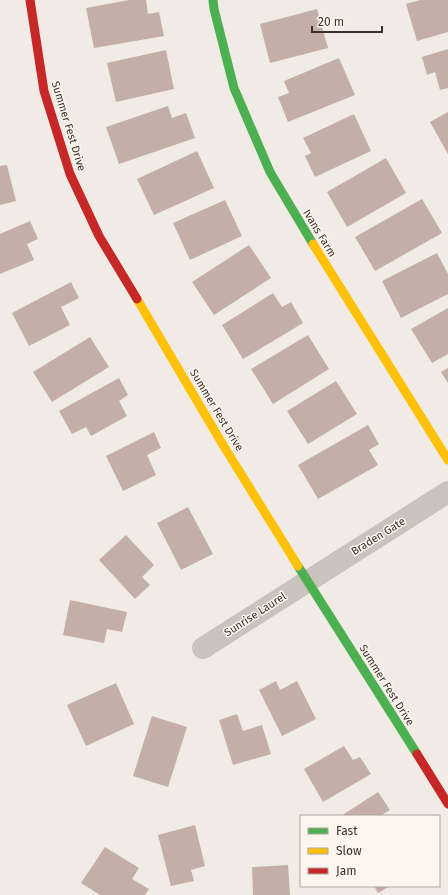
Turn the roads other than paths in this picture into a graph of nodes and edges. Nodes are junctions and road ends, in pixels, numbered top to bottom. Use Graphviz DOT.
graph roads {
  1 [pos="30,0"];
  2 [pos="213,0"];
  3 [pos="448,460"];
  4 [pos="448,492"];
  5 [pos="307,581"];
  6 [pos="203,648"];
  7 [pos="448,804"];
  1 -- 5 [label="street, Summer Fest Drive"];
  2 -- 3 [label="street, Ivans Farm"];
  4 -- 5 [label="street, Braden Gate"];
  5 -- 6 [label="street, Sunrise Laurel"];
  5 -- 7 [label="street, Summer Fest Drive"];
}
